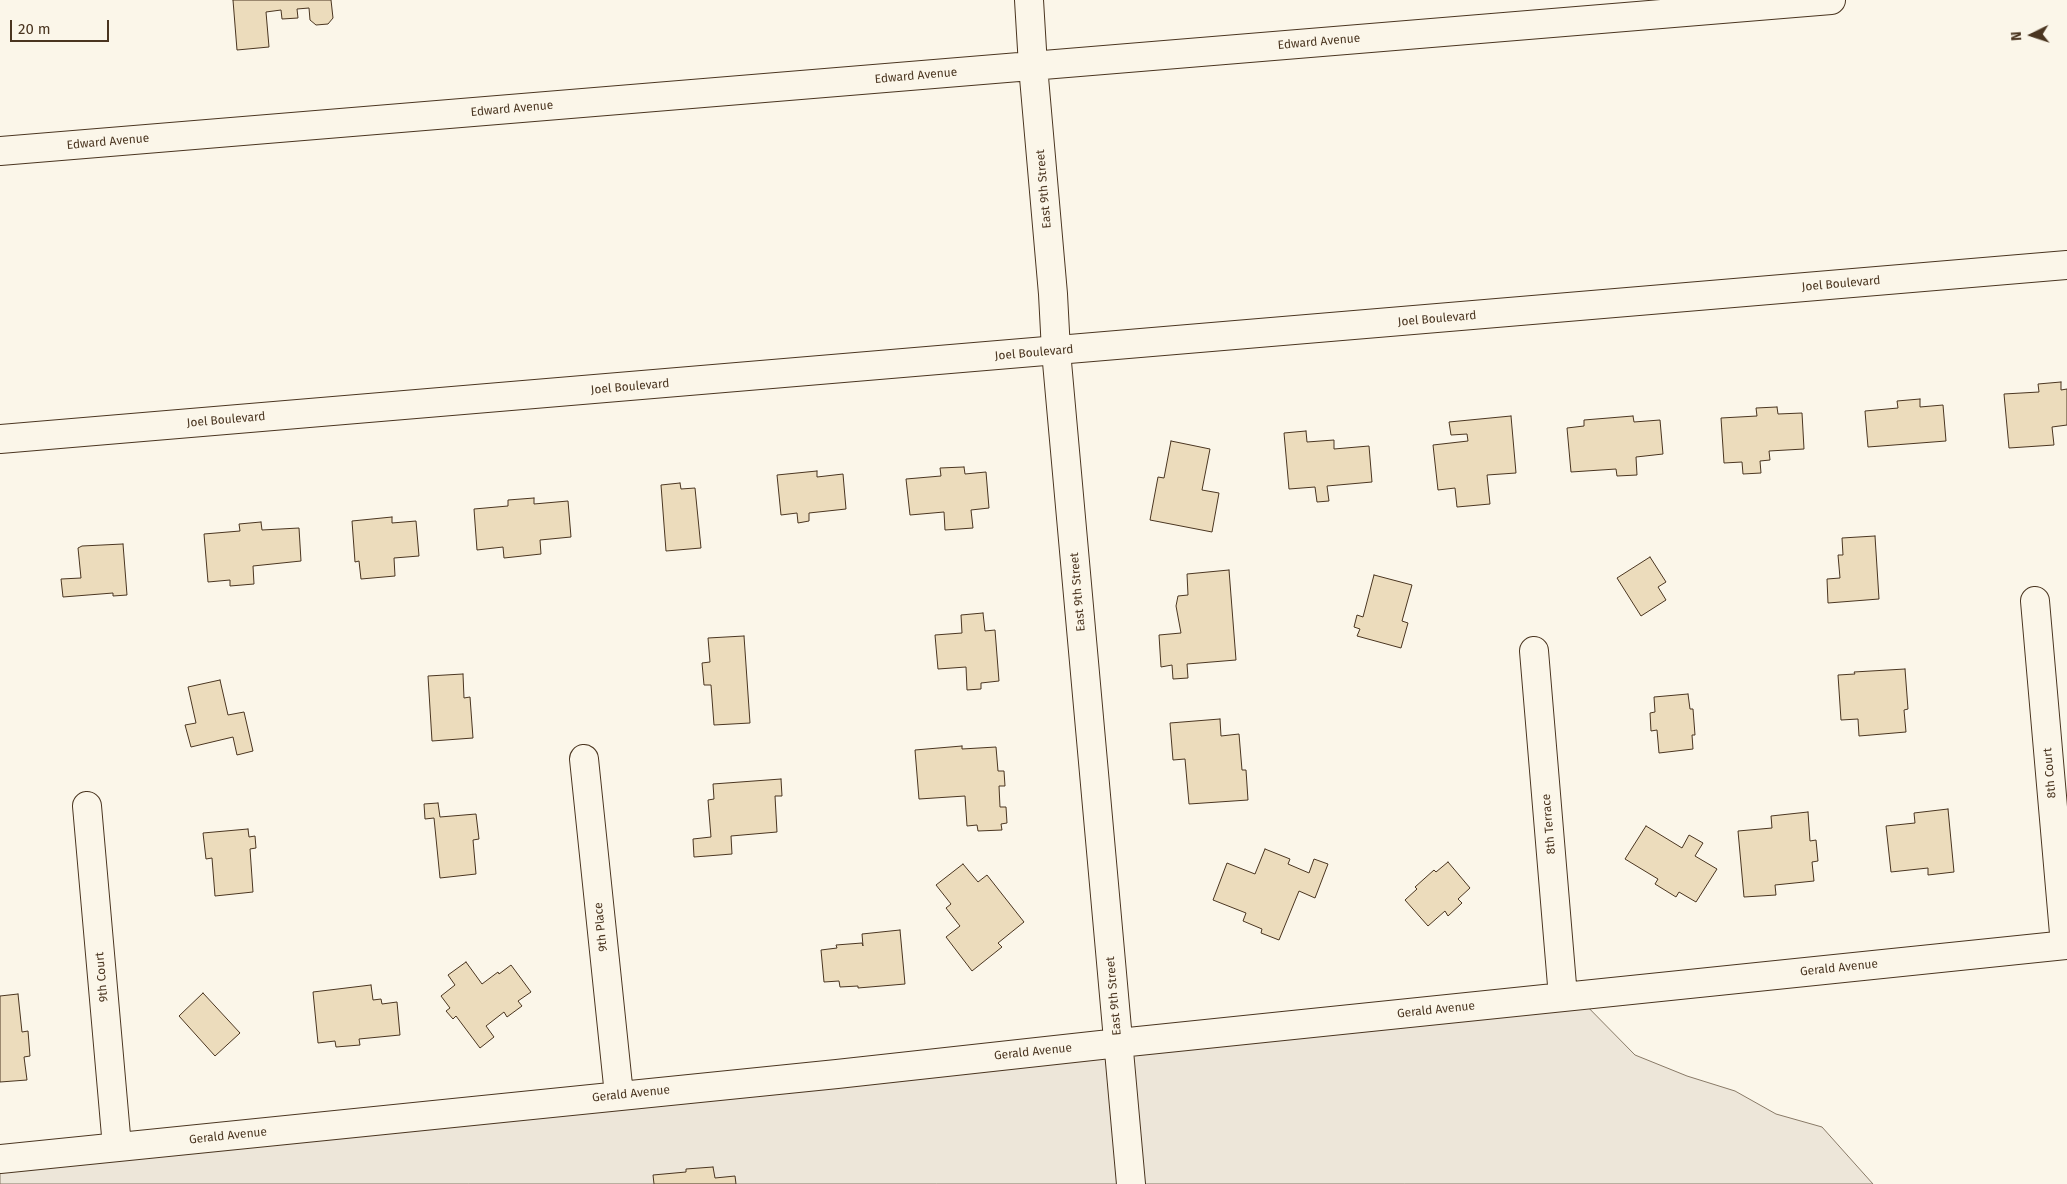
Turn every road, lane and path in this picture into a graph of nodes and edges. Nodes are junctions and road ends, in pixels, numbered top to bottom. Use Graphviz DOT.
graph roads {
  1 [pos="1029,0"];
  2 [pos="1831,0"];
  3 [pos="1033,66"];
  4 [pos="0,151"];
  5 [pos="2067,265"];
  6 [pos="1056,351"];
  7 [pos="0,440"];
  8 [pos="2035,601"];
  9 [pos="1534,651"];
  10 [pos="584,759"];
  11 [pos="87,806"];
  12 [pos="2066,945"];
  13 [pos="1563,997"];
  14 [pos="1119,1043"];
  15 [pos="618,1095"];
  16 [pos="117,1147"];
  17 [pos="0,1159"];
  18 [pos="1131,1184"];
  1 -- 3 [label="street, East 9th Street"];
  2 -- 3 [label="street, Edward Avenue"];
  3 -- 4 [label="street, Edward Avenue"];
  3 -- 6 [label="street, East 9th Street"];
  5 -- 6 [label="street, Joel Boulevard"];
  6 -- 7 [label="street, Joel Boulevard"];
  6 -- 14 [label="street, East 9th Street"];
  8 -- 12 [label="street, 8th Court"];
  9 -- 13 [label="street, 8th Terrace"];
  10 -- 15 [label="street, 9th Place"];
  11 -- 16 [label="street, 9th Court"];
  12 -- 13 [label="street, Gerald Avenue"];
  13 -- 14 [label="street, Gerald Avenue"];
  14 -- 15 [label="street, Gerald Avenue"];
  14 -- 18 [label="street, East 9th Street"];
  15 -- 16 [label="street, Gerald Avenue"];
  16 -- 17 [label="street, Gerald Avenue"];
}
